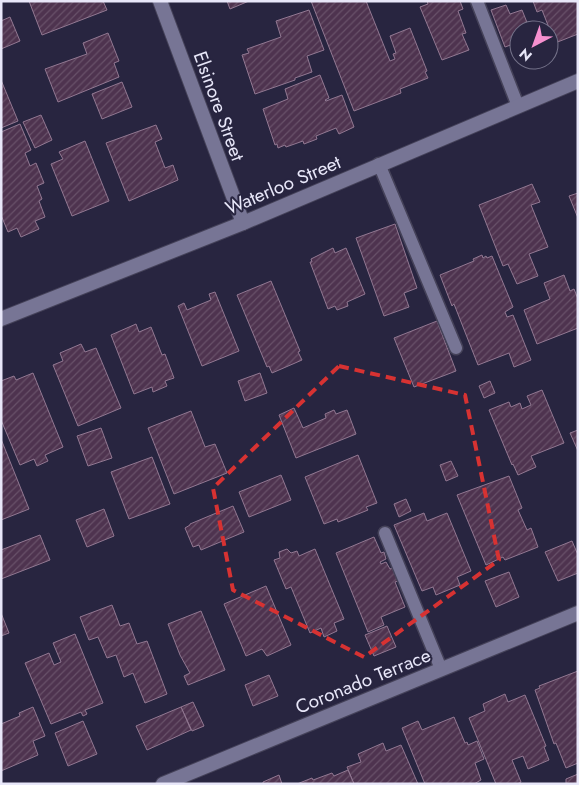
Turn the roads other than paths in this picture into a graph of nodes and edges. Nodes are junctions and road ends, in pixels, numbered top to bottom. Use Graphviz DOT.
graph roads {
  1 [pos="160,1"];
  2 [pos="476,1"];
  3 [pos="578,81"];
  4 [pos="518,106"];
  5 [pos="379,164"];
  6 [pos="243,223"];
  7 [pos="1,320"];
  8 [pos="456,348"];
  9 [pos="384,533"];
  10 [pos="578,613"];
  11 [pos="441,669"];
  12 [pos="163,784"];
  1 -- 6 [label="street, Elsinore Street"];
  2 -- 4 [label="lane"];
  3 -- 4 [label="street, Waterloo Street"];
  4 -- 5 [label="street, Waterloo Street"];
  5 -- 6 [label="street, Waterloo Street"];
  5 -- 8 [label="lane"];
  6 -- 7 [label="street, Waterloo Street"];
  9 -- 11 [label="lane"];
  10 -- 11 [label="street, Coronado Terrace"];
  11 -- 12 [label="street, Coronado Terrace"];
}
